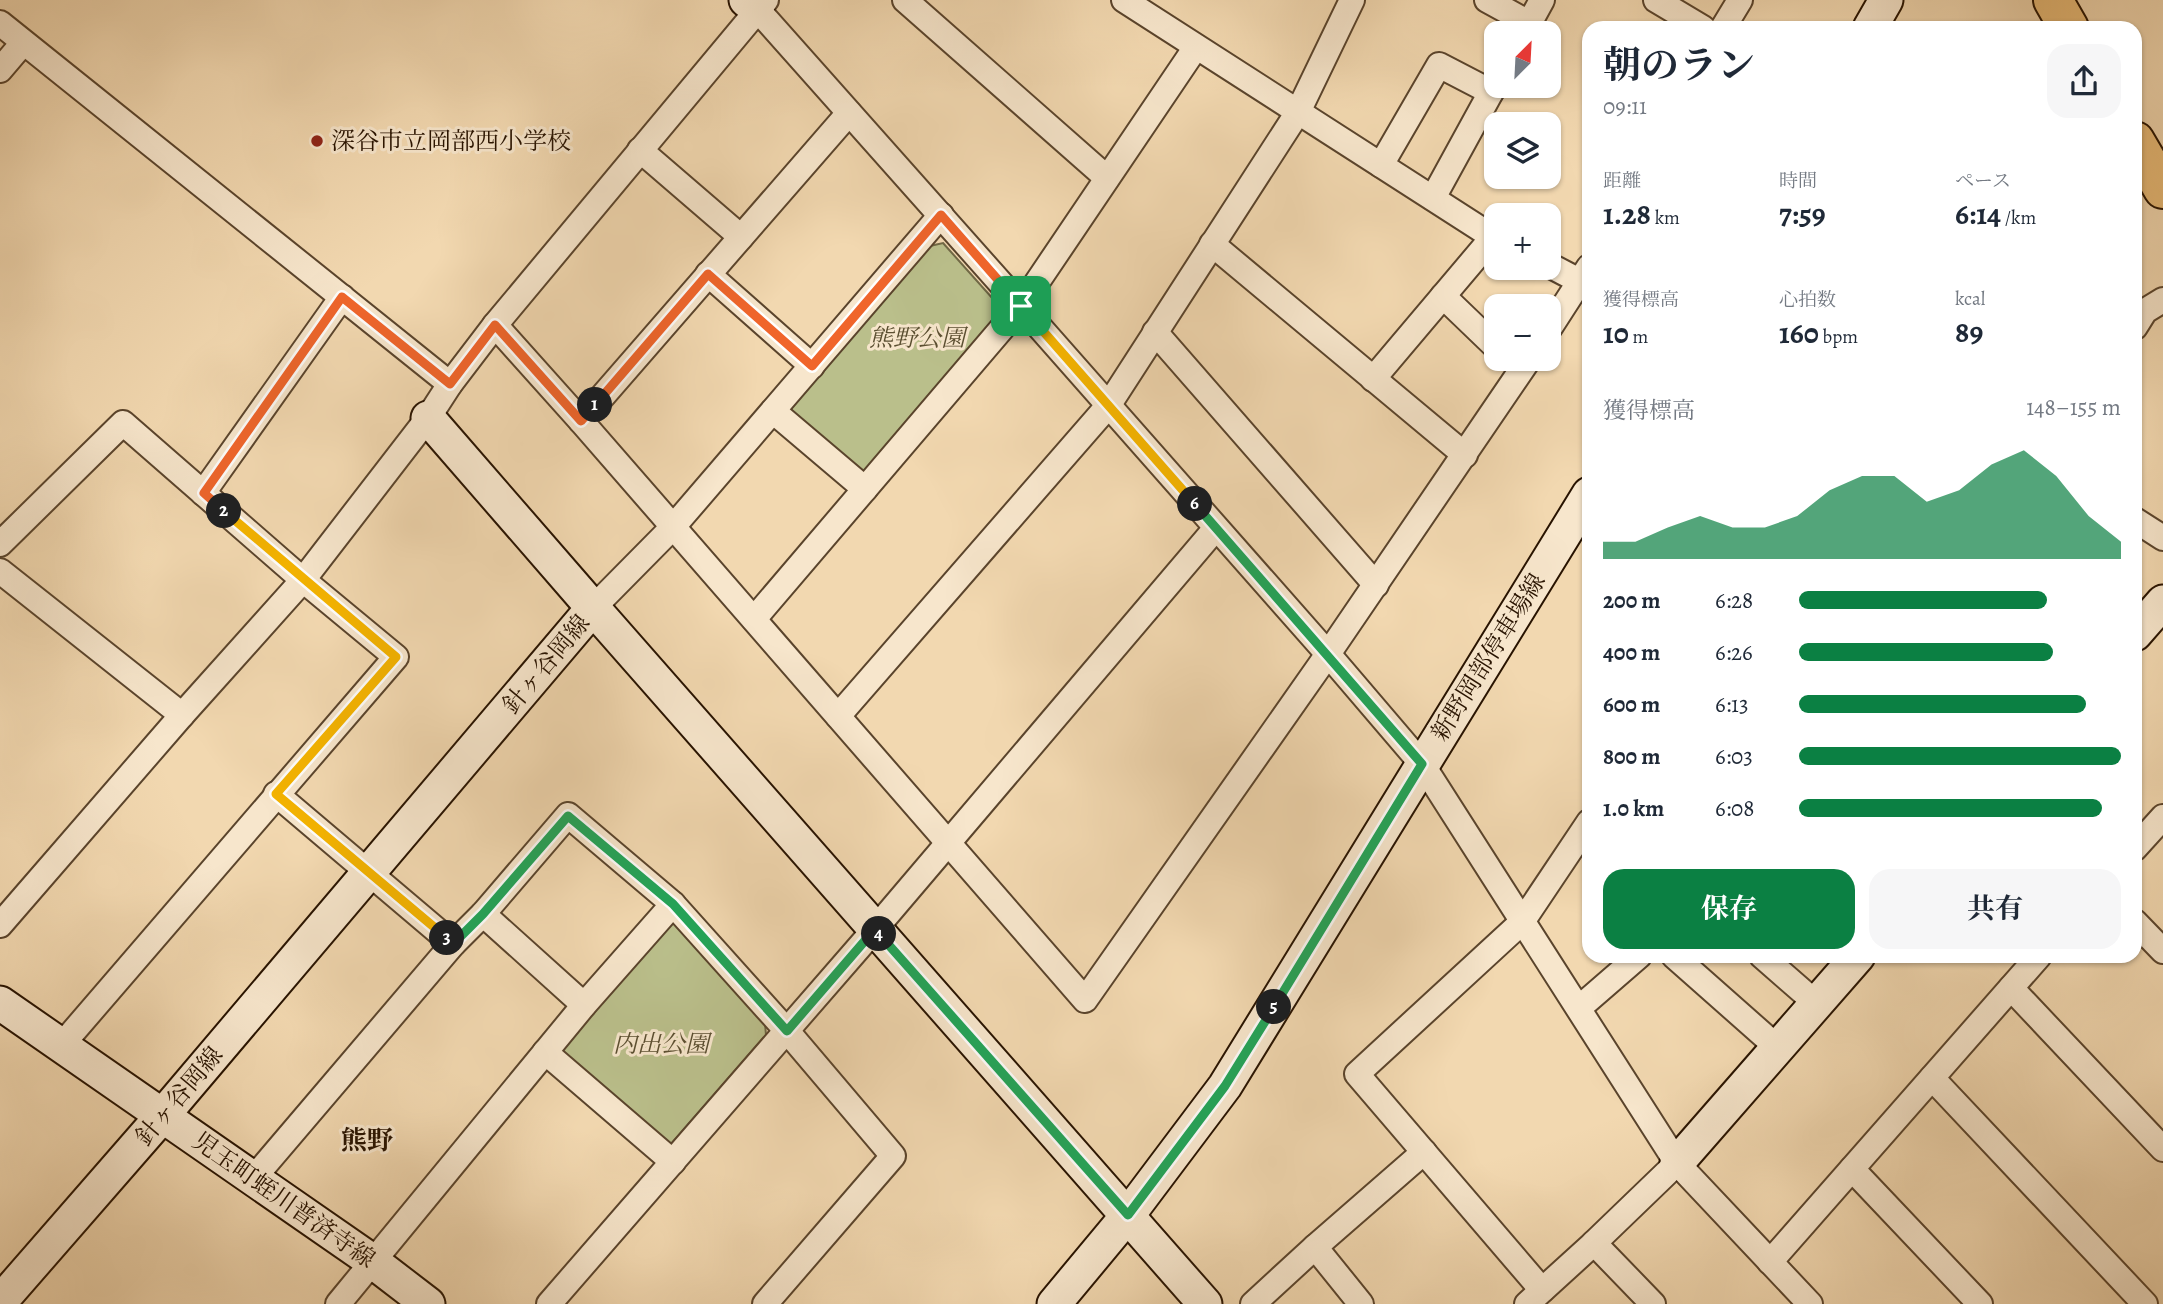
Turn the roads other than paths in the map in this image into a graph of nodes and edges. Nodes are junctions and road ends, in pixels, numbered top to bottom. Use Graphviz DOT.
graph roads {
  1 [pos="905,0"];
  2 [pos="1124,0"];
  3 [pos="1352,0"];
  4 [pos="1487,0"];
  5 [pos="1542,0"];
  6 [pos="1656,0"];
  7 [pos="1740,0"];
  8 [pos="1886,0"];
  9 [pos="2053,0"];
  10 [pos="756,3"];
  11 [pos="1517,21"];
  12 [pos="1531,21"];
  13 [pos="1691,21"];
  14 [pos="1727,21"];
  15 [pos="1874,21"];
  16 [pos="2065,21"];
  17 [pos="0,23"];
  18 [pos="23,43"];
  19 [pos="1196,47"];
  20 [pos="0,70"];
  21 [pos="1484,84"];
  22 [pos="1488,98"];
  23 [pos="1298,112"];
  24 [pos="849,113"];
  25 [pos="640,150"];
  26 [pos="2142,153"];
  27 [pos="1381,165"];
  28 [pos="1107,178"];
  29 [pos="2163,189"];
  30 [pos="1433,198"];
  31 [pos="941,215"];
  32 [pos="1484,231"];
  33 [pos="741,237"];
  34 [pos="1212,244"];
  35 [pos="1484,249"];
  36 [pos="1561,269"];
  37 [pos="708,274"];
  38 [pos="1582,277"];
  39 [pos="1582,284"];
  40 [pos="1443,296"];
  41 [pos="342,297"];
  42 [pos="1021,306"];
  43 [pos="1561,312"];
  44 [pos="495,325"];
  45 [pos="1155,332"];
  46 [pos="1484,335"];
  47 [pos="812,366"];
  48 [pos="1515,371"];
  49 [pos="1373,379"];
  50 [pos="450,384"];
  51 [pos="1108,406"];
  52 [pos="773,411"];
  53 [pos="428,418"];
  54 [pos="581,421"];
  55 [pos="1465,455"];
  56 [pos="865,489"];
  57 [pos="204,493"];
  58 [pos="1582,505"];
  59 [pos="2142,524"];
  60 [pos="673,527"];
  61 [pos="1216,528"];
  62 [pos="2163,538"];
  63 [pos="0,544"];
  64 [pos="0,572"];
  65 [pos="303,580"];
  66 [pos="1376,585"];
  67 [pos="2163,602"];
  68 [pos="593,608"];
  69 [pos="754,619"];
  70 [pos="2142,626"];
  71 [pos="1328,654"];
  72 [pos="182,715"];
  73 [pos="838,716"];
  74 [pos="1422,764"];
  75 [pos="276,794"];
  76 [pos="2163,817"];
  77 [pos="1582,832"];
  78 [pos="2142,840"];
  79 [pos="949,842"];
  80 [pos="369,871"];
  81 [pos="673,904"];
  82 [pos="483,914"];
  83 [pos="1522,922"];
  84 [pos="0,925"];
  85 [pos="875,929"];
  86 [pos="2142,929"];
  87 [pos="453,944"];
  88 [pos="2163,951"];
  89 [pos="1631,963"];
  90 [pos="1682,963"];
  91 [pos="1770,963"];
  92 [pos="1852,963"];
  93 [pos="2033,963"];
  94 [pos="2011,988"];
  95 [pos="1817,1003"];
  96 [pos="584,1005"];
  97 [pos="1,1007"];
  98 [pos="1580,1008"];
  99 [pos="787,1031"];
  100 [pos="60,1047"];
  101 [pos="1778,1048"];
  102 [pos="545,1052"];
  103 [pos="1932,1078"];
  104 [pos="163,1115"];
  105 [pos="2163,1149"];
  106 [pos="1424,1152"];
  107 [pos="673,1162"];
  108 [pos="1677,1163"];
  109 [pos="1852,1169"];
  110 [pos="252,1180"];
  111 [pos="1128,1215"];
  112 [pos="1594,1243"];
  113 [pos="1315,1247"];
  114 [pos="372,1261"];
  115 [pos="1770,1262"];
  116 [pos="1534,1297"];
  117 [pos="0,1302"];
  118 [pos="338,1304"];
  119 [pos="428,1304"];
  120 [pos="549,1304"];
  121 [pos="765,1304"];
  122 [pos="1054,1304"];
  123 [pos="1205,1304"];
  124 [pos="1253,1304"];
  125 [pos="1361,1304"];
  126 [pos="1653,1304"];
  127 [pos="1810,1304"];
  128 [pos="1980,1304"];
  129 [pos="2145,1304"];
  1 -- 28 [label="street"];
  2 -- 19 [label="street"];
  3 -- 23 [label="street"];
  4 -- 11 [label="street"];
  5 -- 12 [label="street"];
  6 -- 13 [label="street"];
  7 -- 14 [label="street"];
  8 -- 15 [label="main road"];
  9 -- 16 [label="highway"];
  10 -- 24 [label="street"];
  10 -- 25 [label="street"];
  17 -- 18 [label="street"];
  18 -- 20 [label="street"];
  18 -- 41 [label="street"];
  19 -- 23 [label="street"];
  19 -- 28 [label="street"];
  21 -- 27 [label="street"];
  22 -- 30 [label="street"];
  23 -- 27 [label="street"];
  23 -- 34 [label="street"];
  24 -- 31 [label="street"];
  24 -- 33 [label="street"];
  25 -- 33 [label="street"];
  25 -- 44 [label="street"];
  26 -- 29 [label="highway"];
  27 -- 30 [label="street"];
  28 -- 42 [label="street"];
  30 -- 32 [label="street"];
  31 -- 42 [label="street"];
  31 -- 47 [label="street"];
  33 -- 37 [label="street"];
  34 -- 45 [label="street"];
  34 -- 49 [label="street"];
  35 -- 40 [label="street"];
  36 -- 38 [label="street"];
  37 -- 47 [label="street"];
  37 -- 54 [label="street"];
  39 -- 43 [label="street"];
  40 -- 46 [label="street"];
  40 -- 49 [label="street"];
  41 -- 50 [label="street"];
  41 -- 57 [label="street"];
  42 -- 51 [label="street"];
  42 -- 56 [label="street"];
  44 -- 50 [label="street"];
  44 -- 54 [label="street"];
  45 -- 51 [label="street"];
  45 -- 66 [label="street"];
  47 -- 52 [label="street"];
  48 -- 55 [label="street"];
  49 -- 55 [label="street"];
  50 -- 53 [label="street"];
  51 -- 61 [label="street"];
  51 -- 73 [label="street"];
  52 -- 56 [label="street"];
  52 -- 60 [label="street"];
  53 -- 65 [label="street"];
  53 -- 68 [label="main road"];
  54 -- 60 [label="street"];
  55 -- 66 [label="street"];
  56 -- 69 [label="street"];
  57 -- 63 [label="street"];
  57 -- 65 [label="street"];
  58 -- 74 [label="main road, 新野岡部停車場線"];
  59 -- 62 [label="street"];
  60 -- 68 [label="street"];
  60 -- 69 [label="street"];
  61 -- 71 [label="street"];
  61 -- 79 [label="street"];
  64 -- 72 [label="street"];
  65 -- 72 [label="street"];
  65 -- 75 [label="street"];
  66 -- 71 [label="street"];
  67 -- 70 [label="main road"];
  68 -- 80 [label="main road, 針ヶ谷岡線"];
  68 -- 85 [label="main road, 針ヶ谷岡線"];
  69 -- 73 [label="street"];
  71 -- 74 [label="street"];
  71 -- 79 [label="street"];
  72 -- 84 [label="street"];
  73 -- 79 [label="street"];
  74 -- 83 [label="street"];
  74 -- 111 [label="main road, 新野岡部停車場線"];
  75 -- 80 [label="street"];
  75 -- 100 [label="street"];
  76 -- 78 [label="street"];
  77 -- 83 [label="street"];
  79 -- 85 [label="street"];
  80 -- 87 [label="street"];
  80 -- 104 [label="main road, 針ヶ谷岡線"];
  81 -- 82 [label="street"];
  81 -- 96 [label="street"];
  81 -- 99 [label="street"];
  82 -- 87 [label="street"];
  82 -- 96 [label="street"];
  83 -- 98 [label="street"];
  83 -- 106 [label="street"];
  85 -- 99 [label="street"];
  85 -- 111 [label="main road, 針ヶ谷岡線"];
  86 -- 88 [label="street"];
  87 -- 110 [label="street"];
  89 -- 98 [label="street"];
  90 -- 101 [label="street"];
  91 -- 95 [label="street"];
  92 -- 95 [label="main road"];
  93 -- 94 [label="street"];
  94 -- 103 [label="street"];
  94 -- 105 [label="street"];
  95 -- 101 [label="main road"];
  96 -- 102 [label="street"];
  97 -- 100 [label="main road, 児玉町蛭川普済寺線"];
  98 -- 108 [label="street"];
  99 -- 107 [label="street"];
  99 -- 121 [label="street"];
  100 -- 104 [label="main road, 児玉町蛭川普済寺線"];
  101 -- 108 [label="main road"];
  102 -- 107 [label="street"];
  102 -- 114 [label="street"];
  103 -- 109 [label="street"];
  103 -- 129 [label="street"];
  104 -- 110 [label="main road, 児玉町蛭川普済寺線"];
  104 -- 117 [label="main road, 針ヶ谷岡線"];
  106 -- 113 [label="street"];
  106 -- 116 [label="street"];
  107 -- 120 [label="street"];
  108 -- 112 [label="street"];
  108 -- 115 [label="street"];
  109 -- 115 [label="street"];
  109 -- 128 [label="street"];
  110 -- 114 [label="main road, 児玉町蛭川普済寺線"];
  111 -- 122 [label="main road, 新野岡部停車場線"];
  111 -- 123 [label="main road, 針ヶ谷岡線"];
  112 -- 116 [label="street"];
  112 -- 126 [label="street"];
  113 -- 124 [label="street"];
  113 -- 125 [label="street"];
  114 -- 118 [label="street"];
  114 -- 119 [label="main road, 児玉町蛭川普済寺線"];
  115 -- 127 [label="street"];
}
